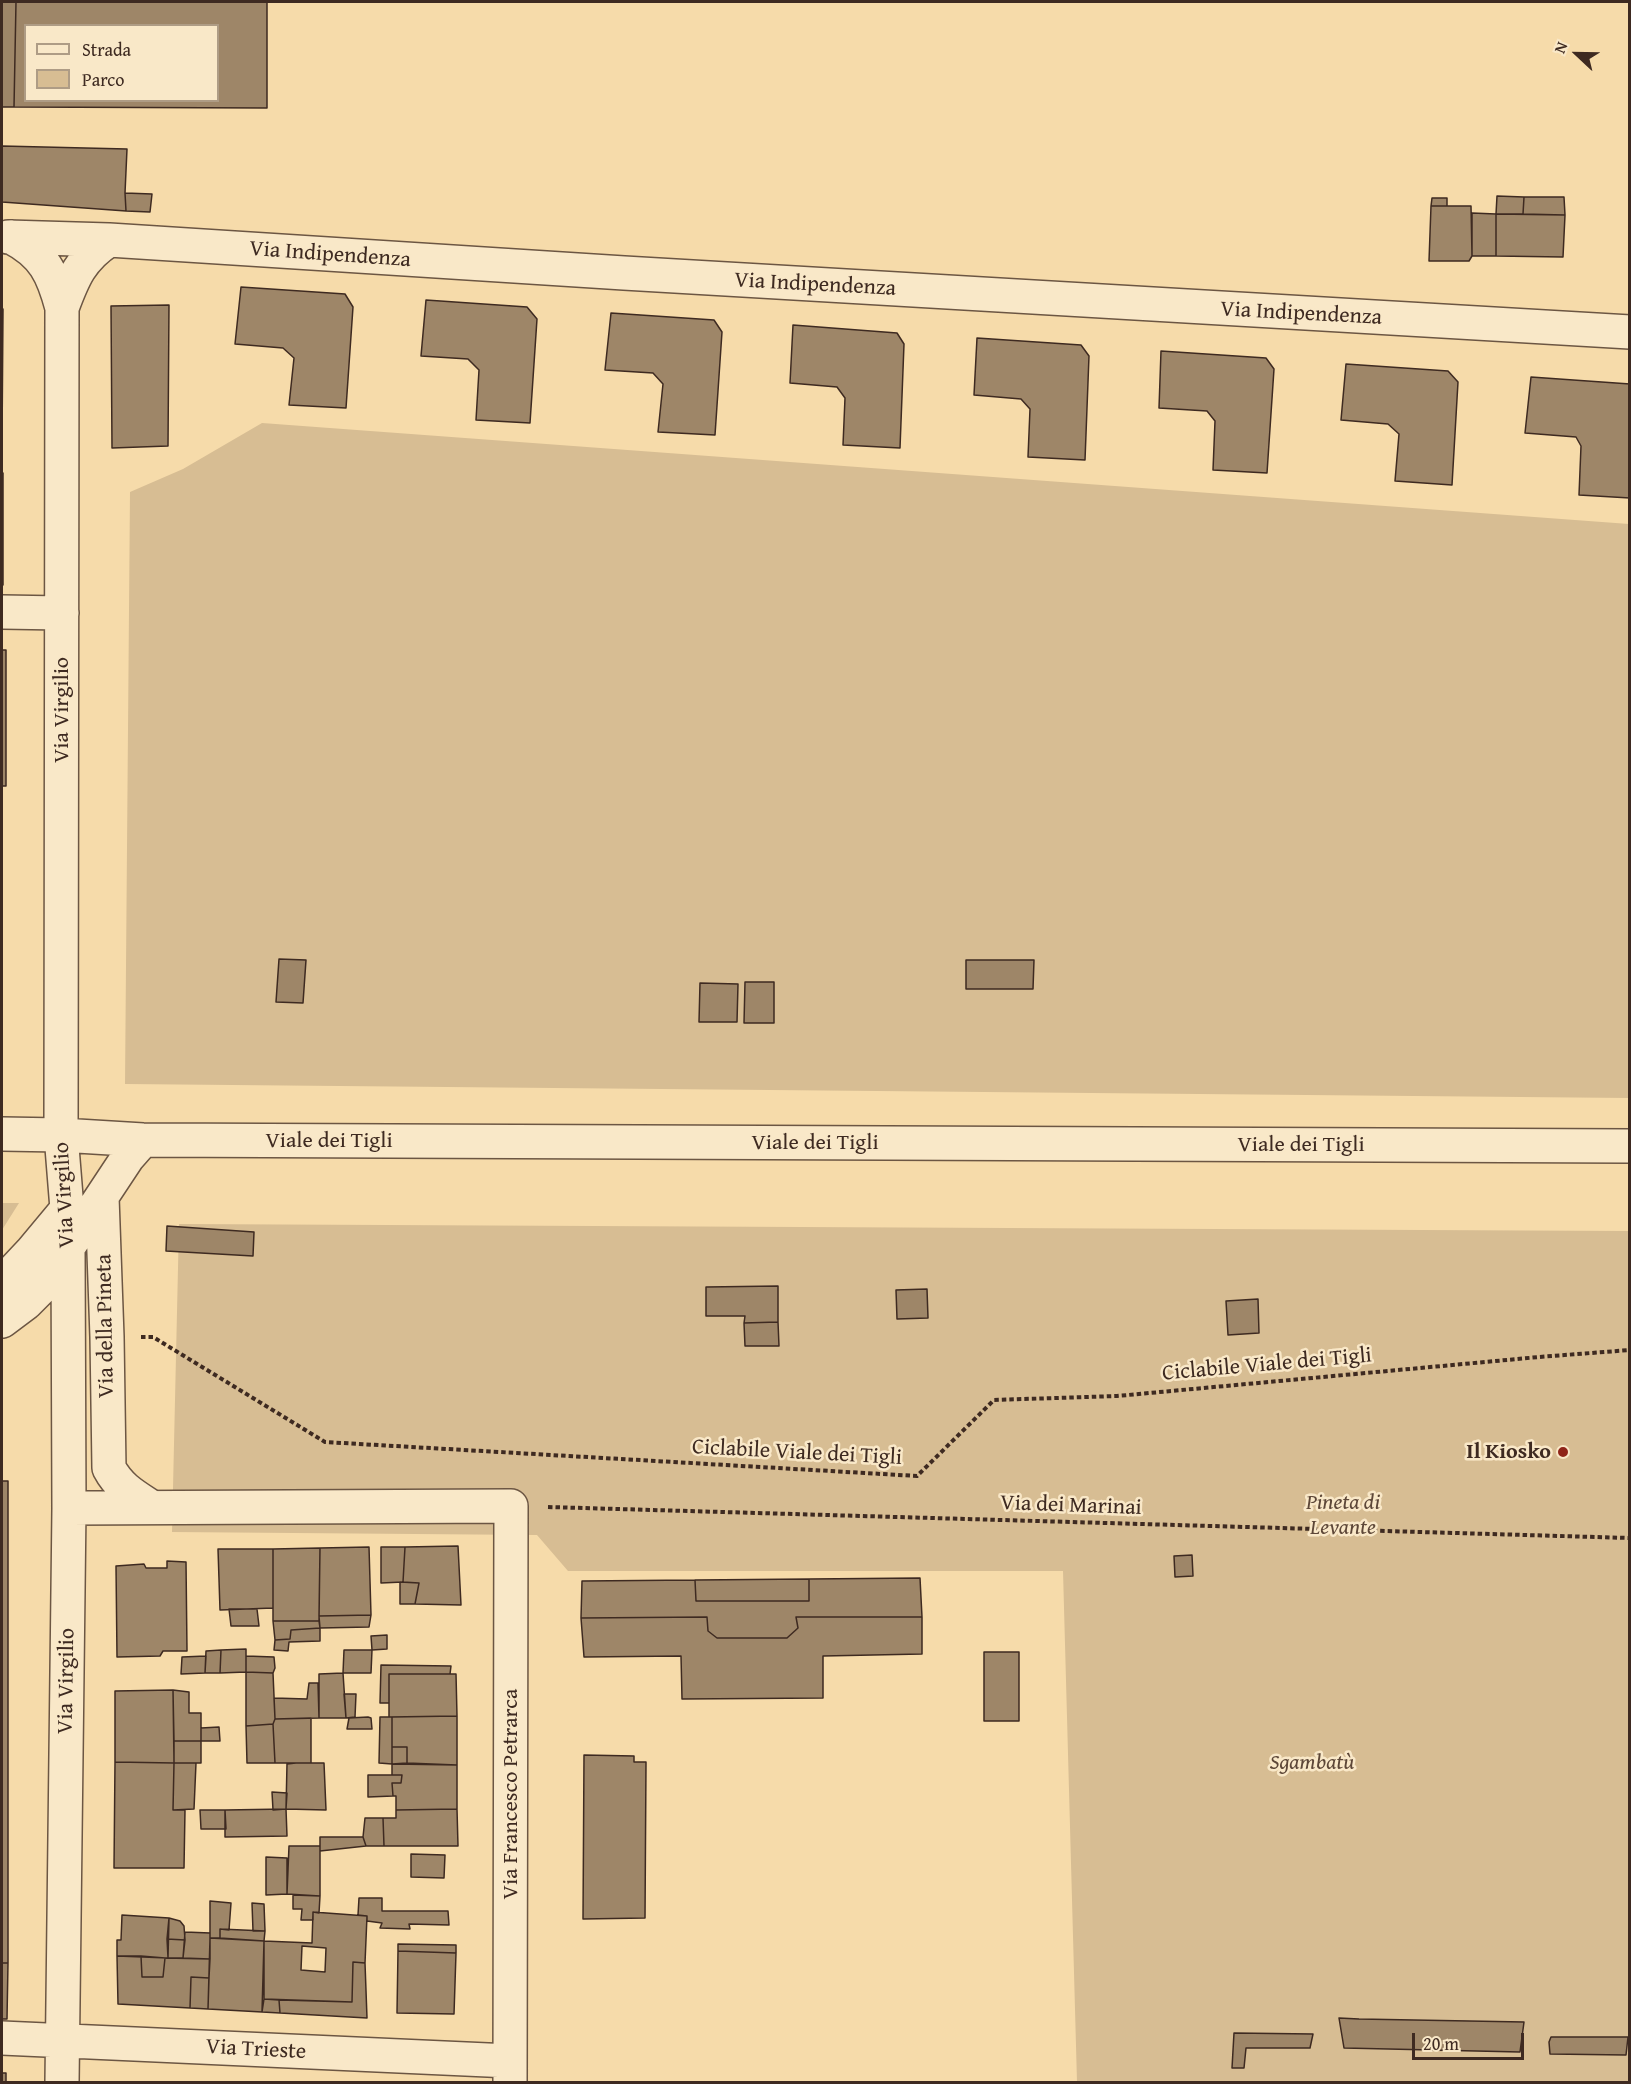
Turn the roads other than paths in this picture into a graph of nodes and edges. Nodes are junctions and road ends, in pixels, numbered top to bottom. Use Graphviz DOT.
graph roads {
  1 [pos="6,237"];
  2 [pos="109,240"];
  3 [pos="62,308"];
  4 [pos="1629,332"];
  5 [pos="2,612"];
  6 [pos="62,613"];
  7 [pos="2,1134"];
  8 [pos="61,1135"];
  9 [pos="143,1140"];
  10 [pos="1629,1146"];
  11 [pos="102,1197"];
  12 [pos="68,1209"];
  13 [pos="68,1248"];
  14 [pos="2,1282"];
  15 [pos="2,1321"];
  16 [pos="150,1506"];
  17 [pos="69,1508"];
  18 [pos="2,2038"];
  19 [pos="62,2041"];
  20 [pos="510,2072"];
  21 [pos="62,2082"];
  1 -- 2 [label="street, Via Indipendenza"];
  1 -- 3 [label="street, Via Virgilio"];
  2 -- 3 [label="street, Via Virgilio"];
  2 -- 4 [label="street, Via Indipendenza"];
  3 -- 6 [label="street, Via Virgilio"];
  5 -- 6 [label="street"];
  6 -- 8 [label="street, Via Virgilio"];
  7 -- 8 [label="street, Viale dei Tigli"];
  8 -- 9 [label="street, Viale dei Tigli"];
  8 -- 12 [label="street, Via Virgilio"];
  9 -- 10 [label="street, Viale dei Tigli"];
  9 -- 11 [label="street"];
  11 -- 13 [label="street"];
  11 -- 16 [label="street, Via della Pineta"];
  12 -- 13 [label="street, Via Virgilio"];
  12 -- 14 [label="street"];
  13 -- 15 [label="street"];
  13 -- 17 [label="street, Via Virgilio"];
  16 -- 17 [label="street"];
  16 -- 20 [label="street, Via Francesco Petrarca"];
  17 -- 19 [label="street, Via Virgilio"];
  18 -- 19 [label="street, Via Trieste"];
  19 -- 20 [label="street, Via Trieste"];
  19 -- 21 [label="street, Via Virgilio"];
}
